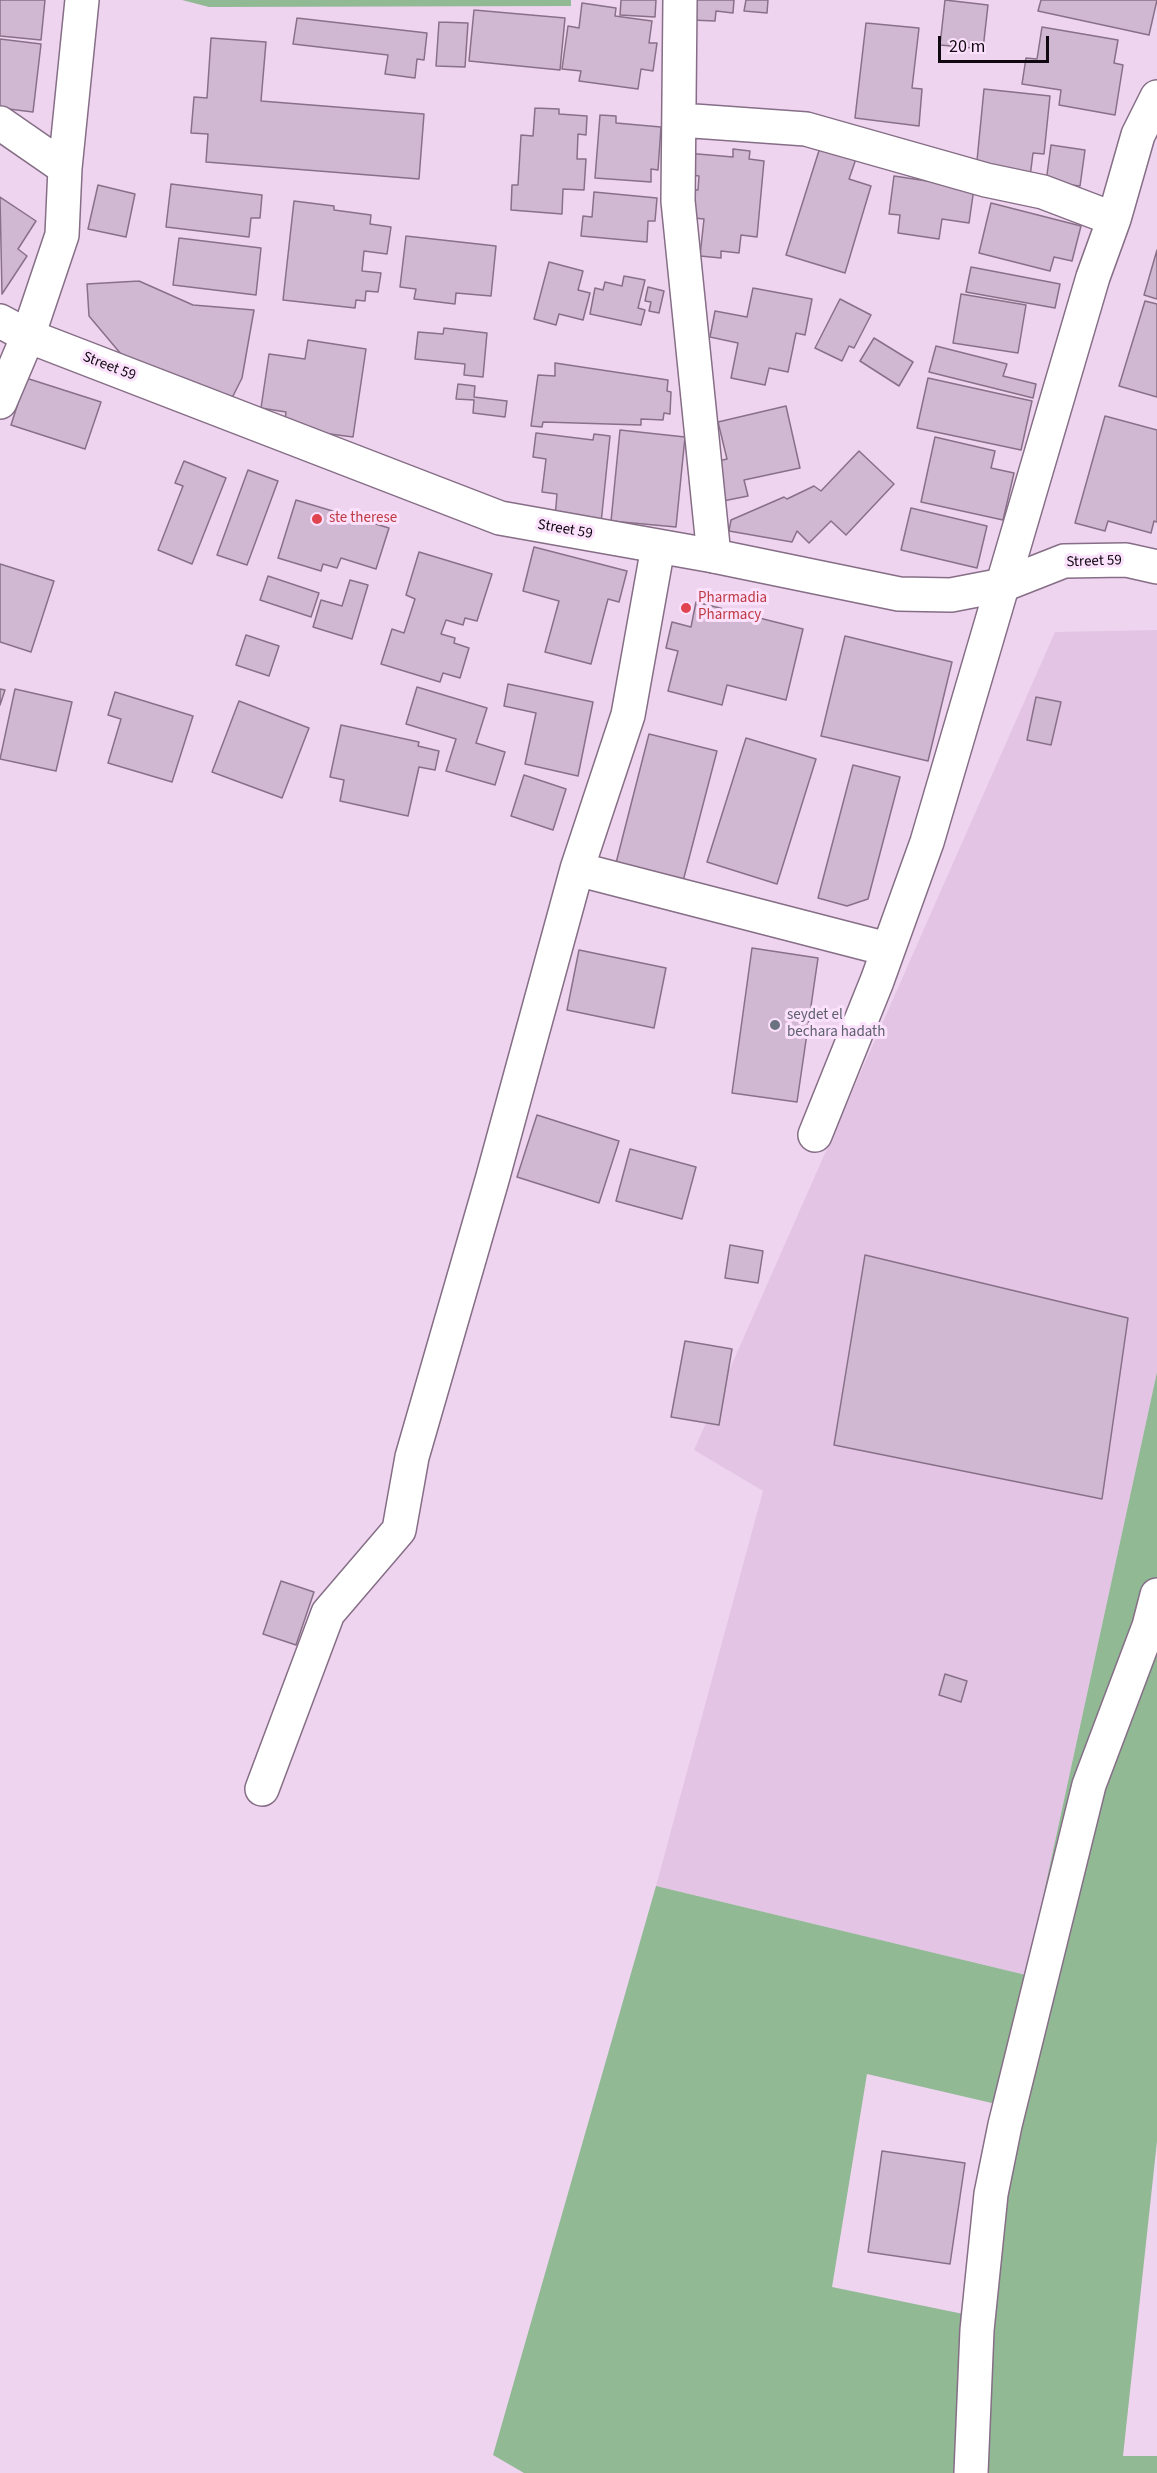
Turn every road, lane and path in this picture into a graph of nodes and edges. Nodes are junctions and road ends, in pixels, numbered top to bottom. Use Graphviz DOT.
graph roads {
  1 [pos="82,0"];
  2 [pos="680,0"];
  3 [pos="1157,97"];
  4 [pos="680,120"];
  5 [pos="0,123"];
  6 [pos="65,168"];
  7 [pos="1114,219"];
  8 [pos="14,329"];
  9 [pos="0,402"];
  10 [pos="658,547"];
  11 [pos="714,556"];
  12 [pos="1157,567"];
  13 [pos="1003,585"];
  14 [pos="577,870"];
  15 [pos="888,950"];
  16 [pos="815,1135"];
  17 [pos="1157,1595"];
  18 [pos="262,1789"];
  19 [pos="971,2473"];
  1 -- 6 [label="street"];
  2 -- 4 [label="street"];
  3 -- 7 [label="street"];
  4 -- 7 [label="street"];
  4 -- 11 [label="street"];
  5 -- 6 [label="street"];
  6 -- 8 [label="street"];
  7 -- 13 [label="street"];
  8 -- 9 [label="street"];
  8 -- 10 [label="street, Street 59"];
  10 -- 11 [label="street, Street 59"];
  10 -- 14 [label="street"];
  11 -- 13 [label="street, Street 59"];
  12 -- 13 [label="street, Street 59"];
  13 -- 15 [label="street"];
  14 -- 15 [label="street"];
  14 -- 18 [label="street"];
  15 -- 16 [label="street"];
  17 -- 19 [label="street"];
}
